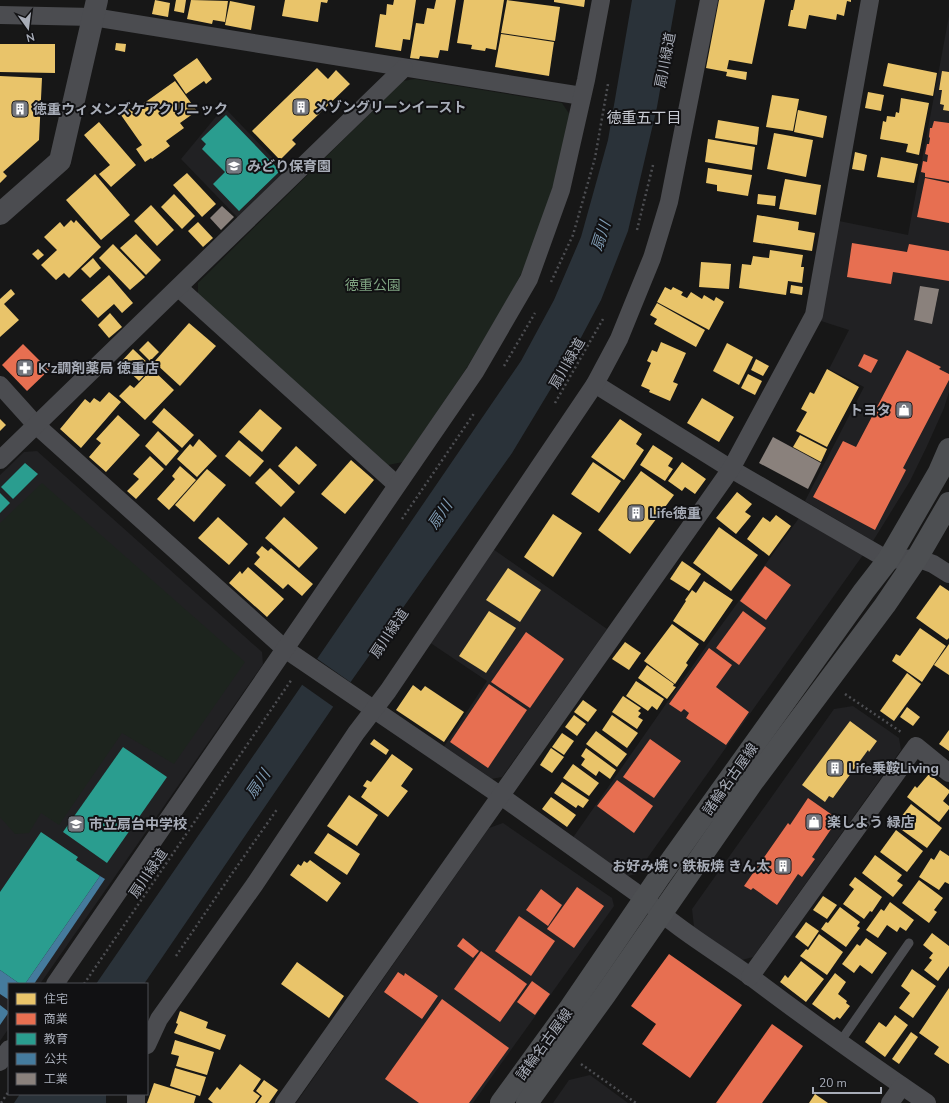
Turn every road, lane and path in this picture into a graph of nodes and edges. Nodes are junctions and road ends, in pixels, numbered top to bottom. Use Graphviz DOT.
graph roads {
  1 [pos="601,0"];
  2 [pos="709,0"];
  3 [pos="870,0"];
  4 [pos="95,9"];
  5 [pos="0,14"];
  6 [pos="404,68"];
  7 [pos="582,96"];
  8 [pos="654,161"];
  9 [pos="0,214"];
  10 [pos="636,232"];
  11 [pos="178,288"];
  12 [pos="606,314"];
  13 [pos="595,384"];
  14 [pos="0,386"];
  15 [pos="551,409"];
  16 [pos="36,425"];
  17 [pos="949,449"];
  18 [pos="0,460"];
  19 [pos="731,469"];
  20 [pos="397,485"];
  21 [pos="949,503"];
  22 [pos="917,558"];
  23 [pos="888,560"];
  24 [pos="949,574"];
  25 [pos="285,648"];
  26 [pos="301,668"];
  27 [pos="842,692"];
  28 [pos="373,710"];
  29 [pos="916,746"];
  30 [pos="949,773"];
  31 [pos="501,796"];
  32 [pos="282,803"];
  33 [pos="653,906"];
  34 [pos="910,943"];
  35 [pos="173,961"];
  36 [pos="750,977"];
  37 [pos="56,983"];
  38 [pos="85,983"];
  39 [pos="840,1042"];
  40 [pos="148,1043"];
  41 [pos="8,1050"];
  42 [pos="0,1062"];
  43 [pos="579,1063"];
  44 [pos="902,1086"];
  45 [pos="8,1092"];
  46 [pos="1,1103"];
  47 [pos="284,1103"];
  48 [pos="501,1103"];
  49 [pos="527,1103"];
  50 [pos="636,1103"];
  51 [pos="890,1103"];
  52 [pos="927,1103"];
  1 -- 7 [label="street"];
  2 -- 13 [label="street"];
  3 -- 19 [label="street"];
  4 -- 5 [label="street"];
  4 -- 6 [label="street"];
  4 -- 9 [label="street"];
  6 -- 7 [label="street"];
  6 -- 11 [label="street"];
  7 -- 20 [label="street"];
  8 -- 10 [label="path"];
  11 -- 16 [label="street"];
  11 -- 20 [label="street"];
  12 -- 15 [label="path, 扇川緑道"];
  13 -- 19 [label="street"];
  13 -- 28 [label="street"];
  14 -- 16 [label="street"];
  16 -- 18 [label="street"];
  16 -- 25 [label="street"];
  17 -- 23 [label="main road, 諸輪名古屋線"];
  19 -- 23 [label="street"];
  19 -- 31 [label="street"];
  20 -- 25 [label="street"];
  21 -- 22 [label="main road, 諸輪名古屋線"];
  22 -- 23 [label="street"];
  22 -- 24 [label="street"];
  22 -- 33 [label="main road, 諸輪名古屋線"];
  23 -- 33 [label="main road, 諸輪名古屋線"];
  25 -- 26 [label="street"];
  25 -- 37 [label="street"];
  26 -- 28 [label="street"];
  26 -- 38 [label="path, 扇川緑道"];
  27 -- 29 [label="path"];
  28 -- 31 [label="street"];
  28 -- 40 [label="street"];
  29 -- 30 [label="street"];
  29 -- 36 [label="street"];
  31 -- 33 [label="street"];
  31 -- 47 [label="street"];
  32 -- 35 [label="path"];
  33 -- 36 [label="street"];
  33 -- 48 [label="main road, 諸輪名古屋線"];
  33 -- 49 [label="main road, 諸輪名古屋線"];
  34 -- 39 [label="lane"];
  36 -- 39 [label="street"];
  39 -- 44 [label="street"];
  41 -- 42 [label="street"];
  43 -- 50 [label="path"];
  44 -- 51 [label="street"];
  44 -- 52 [label="street"];
  45 -- 46 [label="path"];
}
